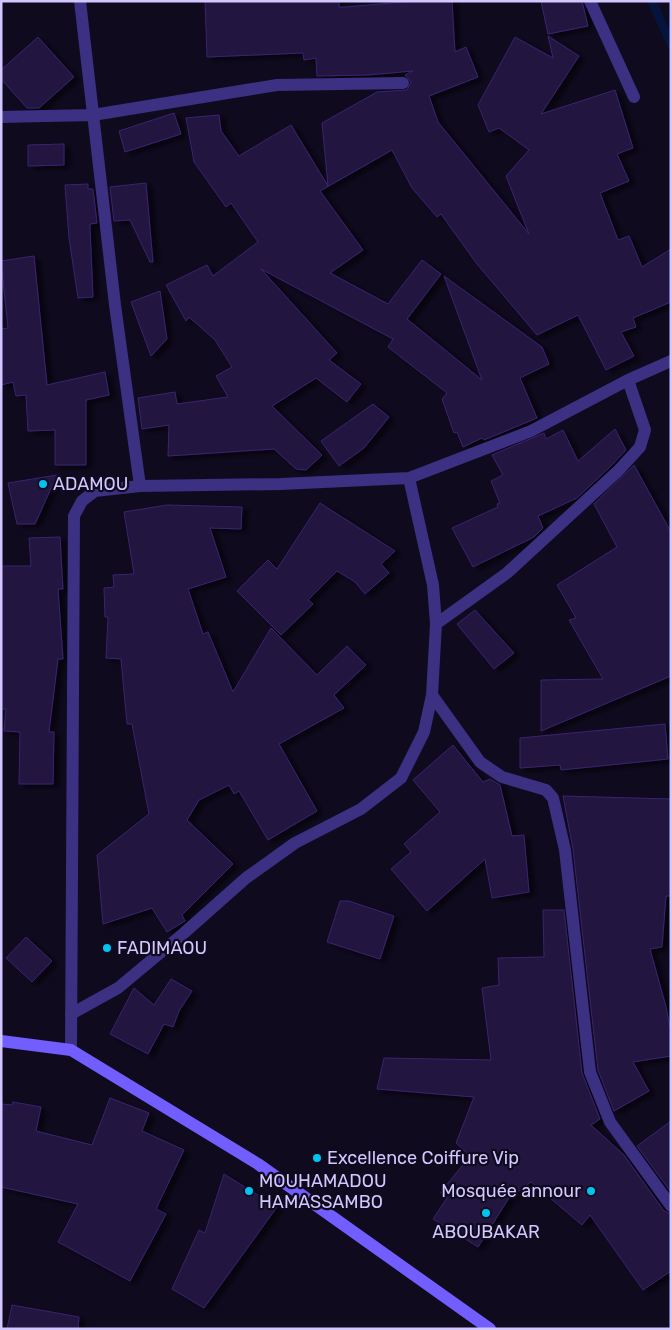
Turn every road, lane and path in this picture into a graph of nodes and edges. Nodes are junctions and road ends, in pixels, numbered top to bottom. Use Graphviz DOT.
graph roads {
  1 [pos="80,1"];
  2 [pos="590,1"];
  3 [pos="403,83"];
  4 [pos="634,97"];
  5 [pos="93,116"];
  6 [pos="1,117"];
  7 [pos="671,361"];
  8 [pos="628,380"];
  9 [pos="409,478"];
  10 [pos="140,486"];
  11 [pos="436,624"];
  12 [pos="432,695"];
  13 [pos="71,1014"];
  14 [pos="1,1041"];
  15 [pos="71,1050"];
  16 [pos="671,1206"];
  17 [pos="490,1329"];
  1 -- 5 [label="street"];
  2 -- 4 [label="street"];
  3 -- 5 [label="street"];
  5 -- 6 [label="street"];
  5 -- 10 [label="street"];
  7 -- 8 [label="street"];
  8 -- 9 [label="street"];
  8 -- 11 [label="street"];
  9 -- 10 [label="street"];
  9 -- 11 [label="street"];
  10 -- 13 [label="street"];
  11 -- 12 [label="street"];
  12 -- 13 [label="street"];
  12 -- 16 [label="street"];
  13 -- 15 [label="street"];
  14 -- 15 [label="street"];
  15 -- 17 [label="street"];
}
